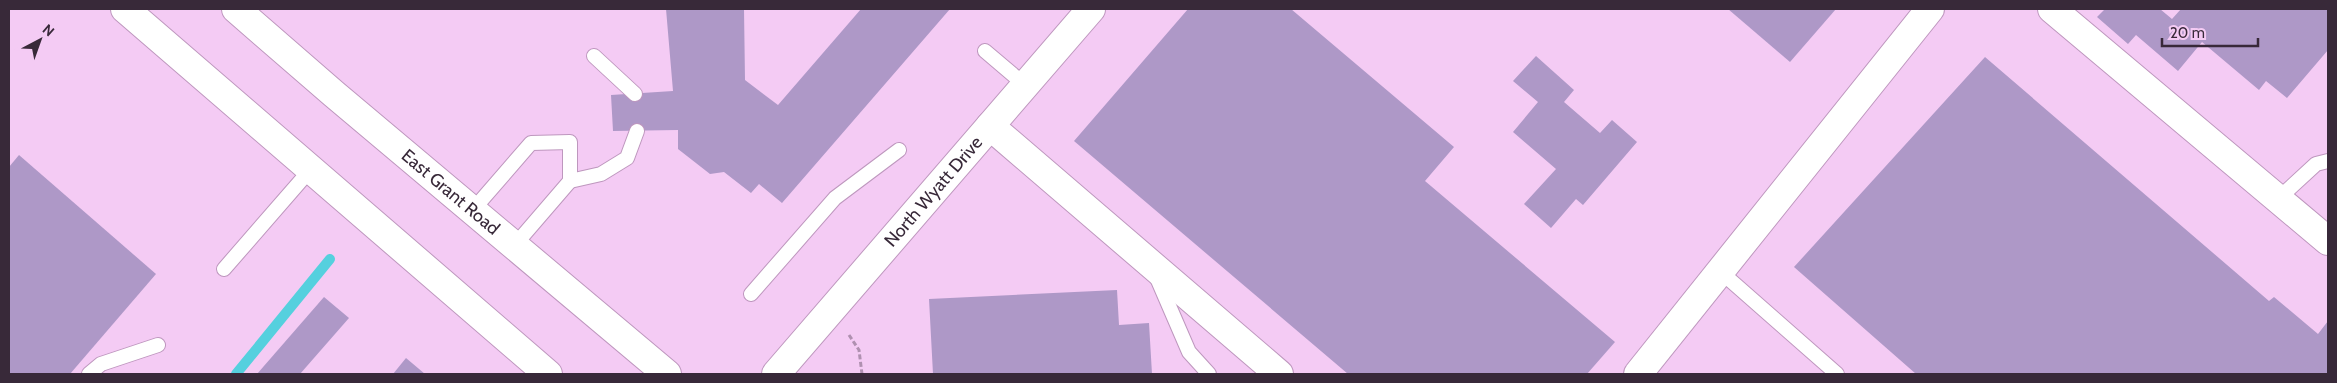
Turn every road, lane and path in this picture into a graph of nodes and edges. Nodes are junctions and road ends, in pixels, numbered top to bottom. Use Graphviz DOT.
graph roads {
  1 [pos="125,9"];
  2 [pos="236,9"];
  3 [pos="1091,9"];
  4 [pos="1930,9"];
  5 [pos="2065,13"];
  6 [pos="984,51"];
  7 [pos="594,56"];
  8 [pos="1025,85"];
  9 [pos="635,94"];
  10 [pos="990,126"];
  11 [pos="637,131"];
  12 [pos="899,150"];
  13 [pos="2328,161"];
  14 [pos="311,169"];
  15 [pos="570,181"];
  16 [pos="2278,198"];
  17 [pos="472,211"];
  18 [pos="2328,241"];
  19 [pos="514,246"];
  20 [pos="1152,265"];
  21 [pos="224,269"];
  22 [pos="1721,272"];
  23 [pos="751,294"];
  24 [pos="831,310"];
  25 [pos="158,345"];
  26 [pos="89,374"];
  27 [pos="548,374"];
  28 [pos="667,374"];
  29 [pos="776,374"];
  30 [pos="862,374"];
  31 [pos="1209,374"];
  32 [pos="1279,374"];
  33 [pos="1638,374"];
  34 [pos="1837,374"];
  1 -- 14 [label="street"];
  2 -- 17 [label="street, East Grant Road"];
  3 -- 8 [label="street, North Wyatt Drive"];
  4 -- 22 [label="street"];
  5 -- 16 [label="street"];
  6 -- 8 [label="lane"];
  7 -- 9 [label="lane"];
  8 -- 10 [label="street, North Wyatt Drive"];
  10 -- 20 [label="street"];
  10 -- 24 [label="street, North Wyatt Drive"];
  11 -- 15 [label="lane"];
  12 -- 23 [label="lane"];
  13 -- 16 [label="lane"];
  14 -- 21 [label="lane"];
  14 -- 27 [label="street"];
  15 -- 17 [label="lane"];
  15 -- 19 [label="lane"];
  16 -- 18 [label="street"];
  17 -- 19 [label="street, East Grant Road"];
  19 -- 28 [label="street, East Grant Road"];
  20 -- 31 [label="lane"];
  20 -- 32 [label="street"];
  22 -- 33 [label="street"];
  22 -- 34 [label="lane"];
  24 -- 29 [label="street, North Wyatt Drive"];
  24 -- 30 [label="path"];
  25 -- 26 [label="lane"];
}
